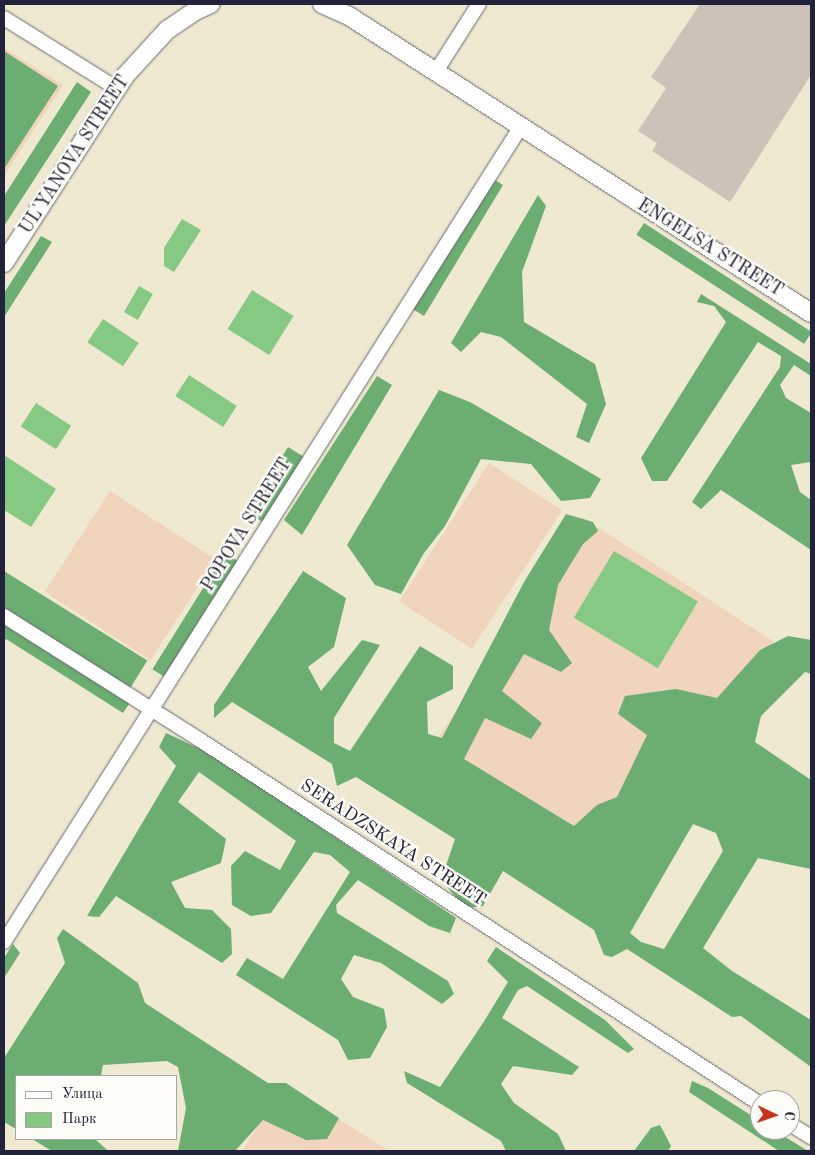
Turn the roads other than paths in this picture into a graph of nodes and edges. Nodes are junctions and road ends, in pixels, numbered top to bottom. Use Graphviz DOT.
graph roads {
  1 [pos="322,4"];
  2 [pos="479,4"];
  3 [pos="203,7"];
  4 [pos="4,18"];
  5 [pos="435,73"];
  6 [pos="116,88"];
  7 [pos="520,128"];
  8 [pos="4,263"];
  9 [pos="811,312"];
  10 [pos="4,616"];
  11 [pos="152,711"];
  12 [pos="4,942"];
  13 [pos="750,1097"];
  14 [pos="800,1130"];
  15 [pos="811,1137"];
  1 -- 5 [label="main road"];
  2 -- 5 [label="street"];
  3 -- 6 [label="main road, UL'YANOVA STREET"];
  4 -- 6 [label="street"];
  5 -- 7 [label="main road"];
  6 -- 8 [label="main road, UL'YANOVA STREET"];
  7 -- 9 [label="main road, ENGELSA STREET"];
  7 -- 11 [label="street, POPOVA STREET"];
  10 -- 11 [label="street, SERADZSKAYA STREET"];
  11 -- 12 [label="street, POPOVA STREET"];
  11 -- 13 [label="street, SERADZSKAYA STREET"];
  14 -- 15 [label="street"];
}
